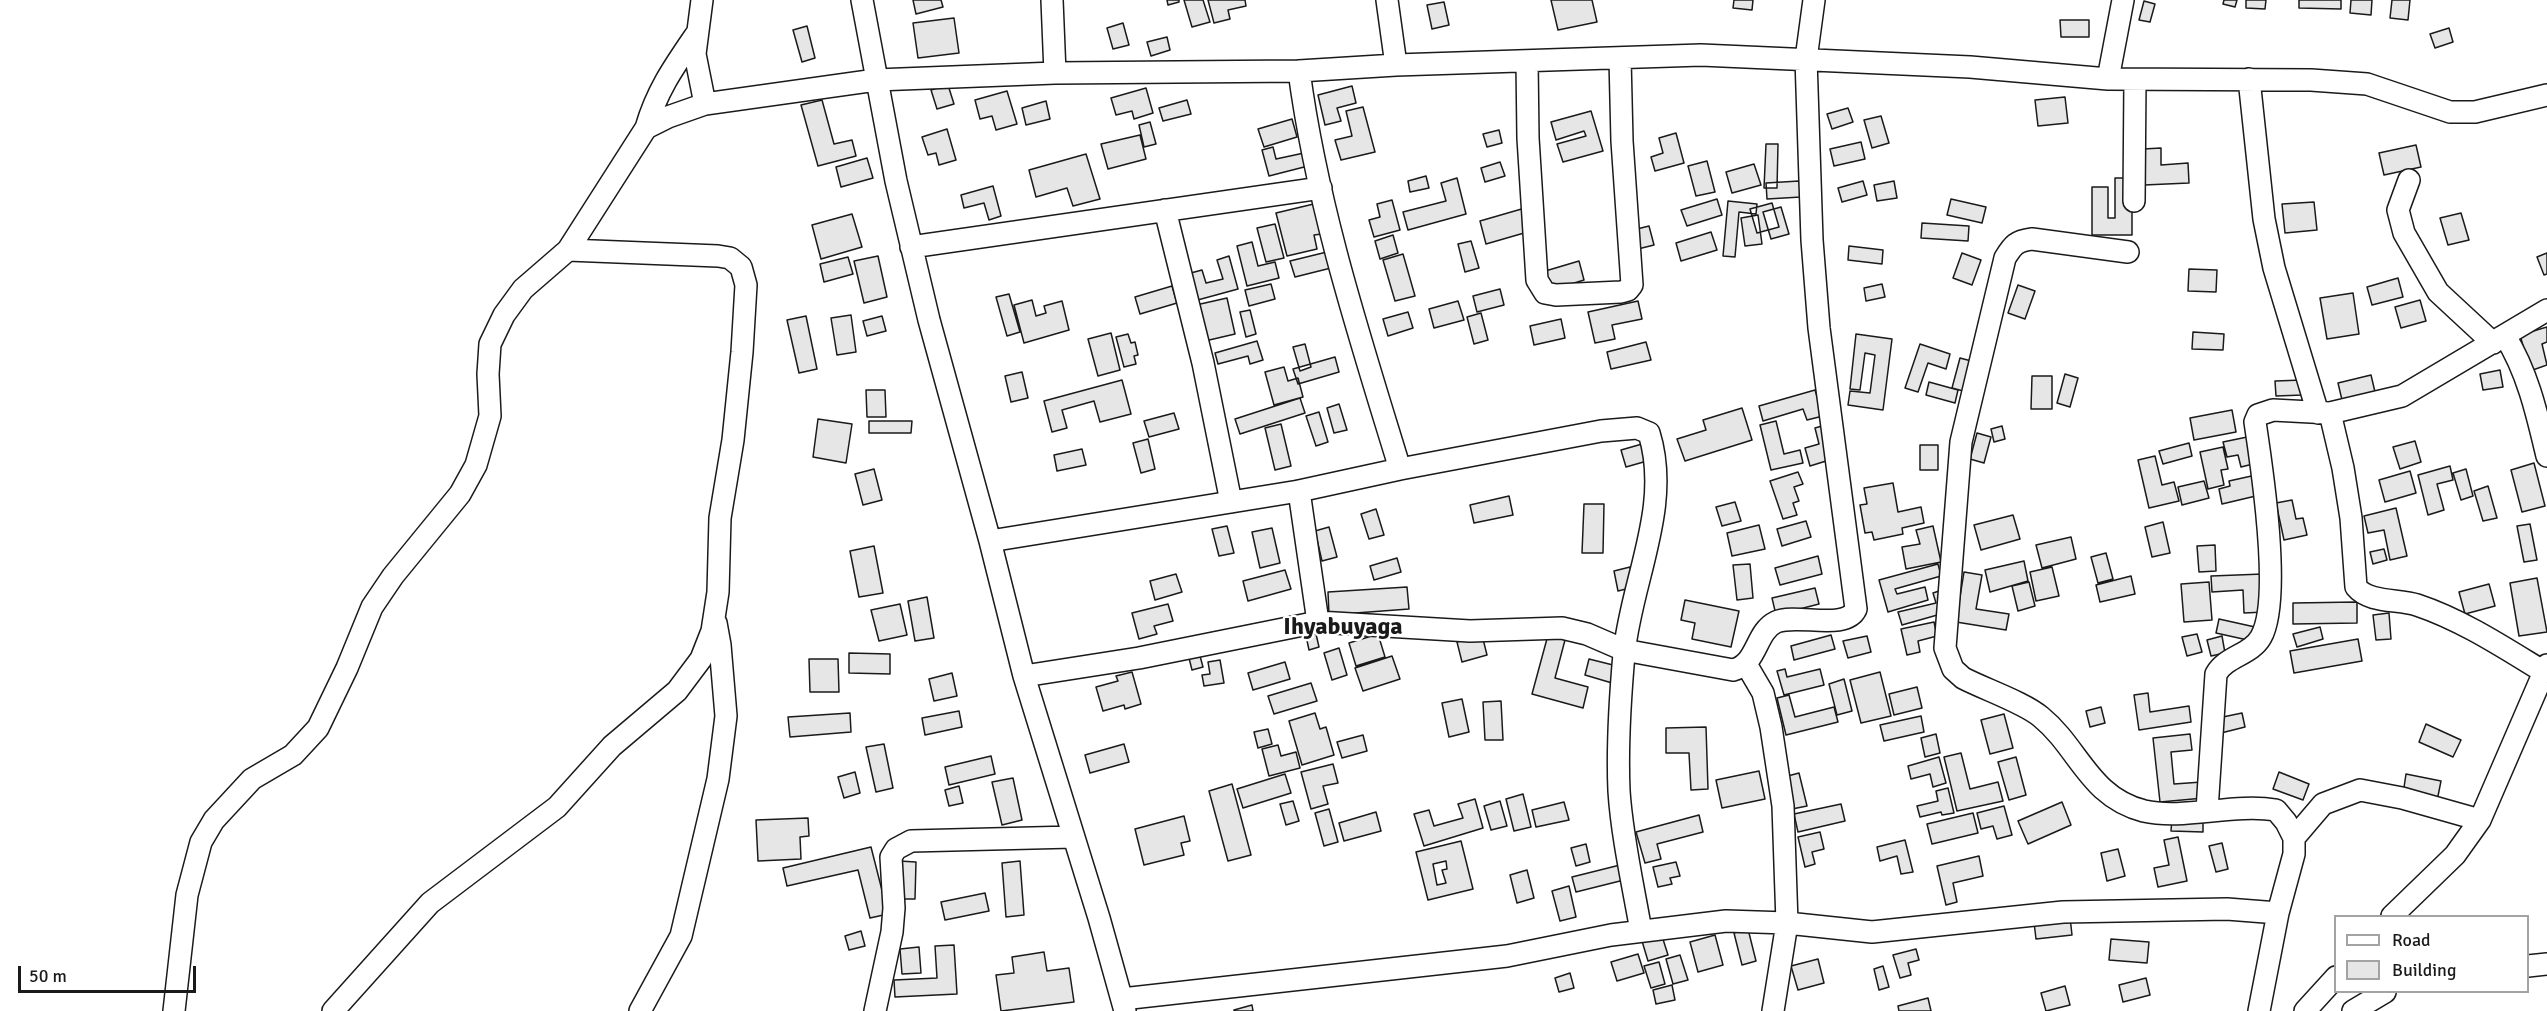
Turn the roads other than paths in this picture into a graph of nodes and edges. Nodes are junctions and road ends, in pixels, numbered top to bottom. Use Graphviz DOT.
graph roads {
  1 [pos="702,0"];
  2 [pos="862,0"];
  3 [pos="1052,0"];
  4 [pos="1387,0"];
  5 [pos="1814,0"];
  6 [pos="2122,0"];
  7 [pos="697,33"];
  8 [pos="1620,58"];
  9 [pos="1806,59"];
  10 [pos="1527,61"];
  11 [pos="1396,65"];
  12 [pos="1299,71"];
  13 [pos="1055,73"];
  14 [pos="2108,79"];
  15 [pos="876,80"];
  16 [pos="2135,80"];
  17 [pos="2249,80"];
  18 [pos="2547,95"];
  19 [pos="705,104"];
  20 [pos="646,128"];
  21 [pos="2409,180"];
  22 [pos="1321,188"];
  23 [pos="2134,201"];
  24 [pos="1165,210"];
  25 [pos="911,247"];
  26 [pos="568,250"];
  27 [pos="2128,252"];
  28 [pos="2547,310"];
  29 [pos="2499,340"];
  30 [pos="2324,413"];
  31 [pos="2547,456"];
  32 [pos="1400,469"];
  33 [pos="1299,491"];
  34 [pos="1231,502"];
  35 [pos="990,541"];
  36 [pos="714,615"];
  37 [pos="1318,622"];
  38 [pos="1624,650"];
  39 [pos="1746,664"];
  40 [pos="2545,668"];
  41 [pos="1024,676"];
  42 [pos="2206,810"];
  43 [pos="2480,820"];
  44 [pos="1073,837"];
  45 [pos="2294,838"];
  46 [pos="2278,913"];
  47 [pos="2393,915"];
  48 [pos="1787,923"];
  49 [pos="1641,931"];
  50 [pos="2547,964"];
  51 [pos="2529,966"];
  52 [pos="2334,979"];
  53 [pos="2383,993"];
  54 [pos="1123,1005"];
  55 [pos="174,1011"];
  56 [pos="333,1011"];
  57 [pos="640,1011"];
  58 [pos="875,1011"];
  59 [pos="1773,1011"];
  60 [pos="2259,1011"];
  61 [pos="2306,1011"];
  62 [pos="2353,1011"];
  1 -- 7 [label="street"];
  2 -- 15 [label="street"];
  3 -- 13 [label="street"];
  4 -- 11 [label="street"];
  5 -- 9 [label="street"];
  6 -- 14 [label="street"];
  7 -- 19 [label="street"];
  7 -- 20 [label="street"];
  8 -- 9 [label="street"];
  8 -- 10 [label="street"];
  8 -- 10 [label="street"];
  9 -- 14 [label="street"];
  9 -- 39 [label="street"];
  10 -- 11 [label="street"];
  11 -- 12 [label="street"];
  12 -- 13 [label="street"];
  12 -- 22 [label="street"];
  13 -- 15 [label="street"];
  14 -- 16 [label="street"];
  15 -- 19 [label="street"];
  15 -- 25 [label="street"];
  16 -- 17 [label="street"];
  16 -- 23 [label="street"];
  17 -- 18 [label="street"];
  17 -- 30 [label="street"];
  19 -- 20 [label="street"];
  20 -- 26 [label="street"];
  21 -- 29 [label="street"];
  22 -- 24 [label="street"];
  22 -- 32 [label="street"];
  24 -- 25 [label="street"];
  24 -- 34 [label="street"];
  25 -- 35 [label="street"];
  26 -- 36 [label="street"];
  26 -- 55 [label="street"];
  27 -- 42 [label="street"];
  28 -- 29 [label="street"];
  29 -- 30 [label="street"];
  29 -- 31 [label="street"];
  30 -- 40 [label="street"];
  30 -- 42 [label="street"];
  32 -- 33 [label="street"];
  32 -- 38 [label="street"];
  33 -- 34 [label="street"];
  33 -- 37 [label="street"];
  34 -- 35 [label="street"];
  35 -- 41 [label="street"];
  36 -- 56 [label="street"];
  36 -- 57 [label="street"];
  37 -- 38 [label="street"];
  37 -- 41 [label="street"];
  38 -- 39 [label="street"];
  38 -- 49 [label="street"];
  39 -- 48 [label="street"];
  40 -- 43 [label="street"];
  41 -- 44 [label="street"];
  42 -- 45 [label="street"];
  43 -- 45 [label="street"];
  43 -- 47 [label="street"];
  44 -- 54 [label="street"];
  44 -- 58 [label="street"];
  45 -- 46 [label="street"];
  46 -- 48 [label="street"];
  46 -- 60 [label="street"];
  48 -- 49 [label="street"];
  48 -- 59 [label="street"];
  49 -- 54 [label="street"];
  50 -- 51 [label="street"];
  52 -- 61 [label="street"];
  53 -- 62 [label="street"];
}
